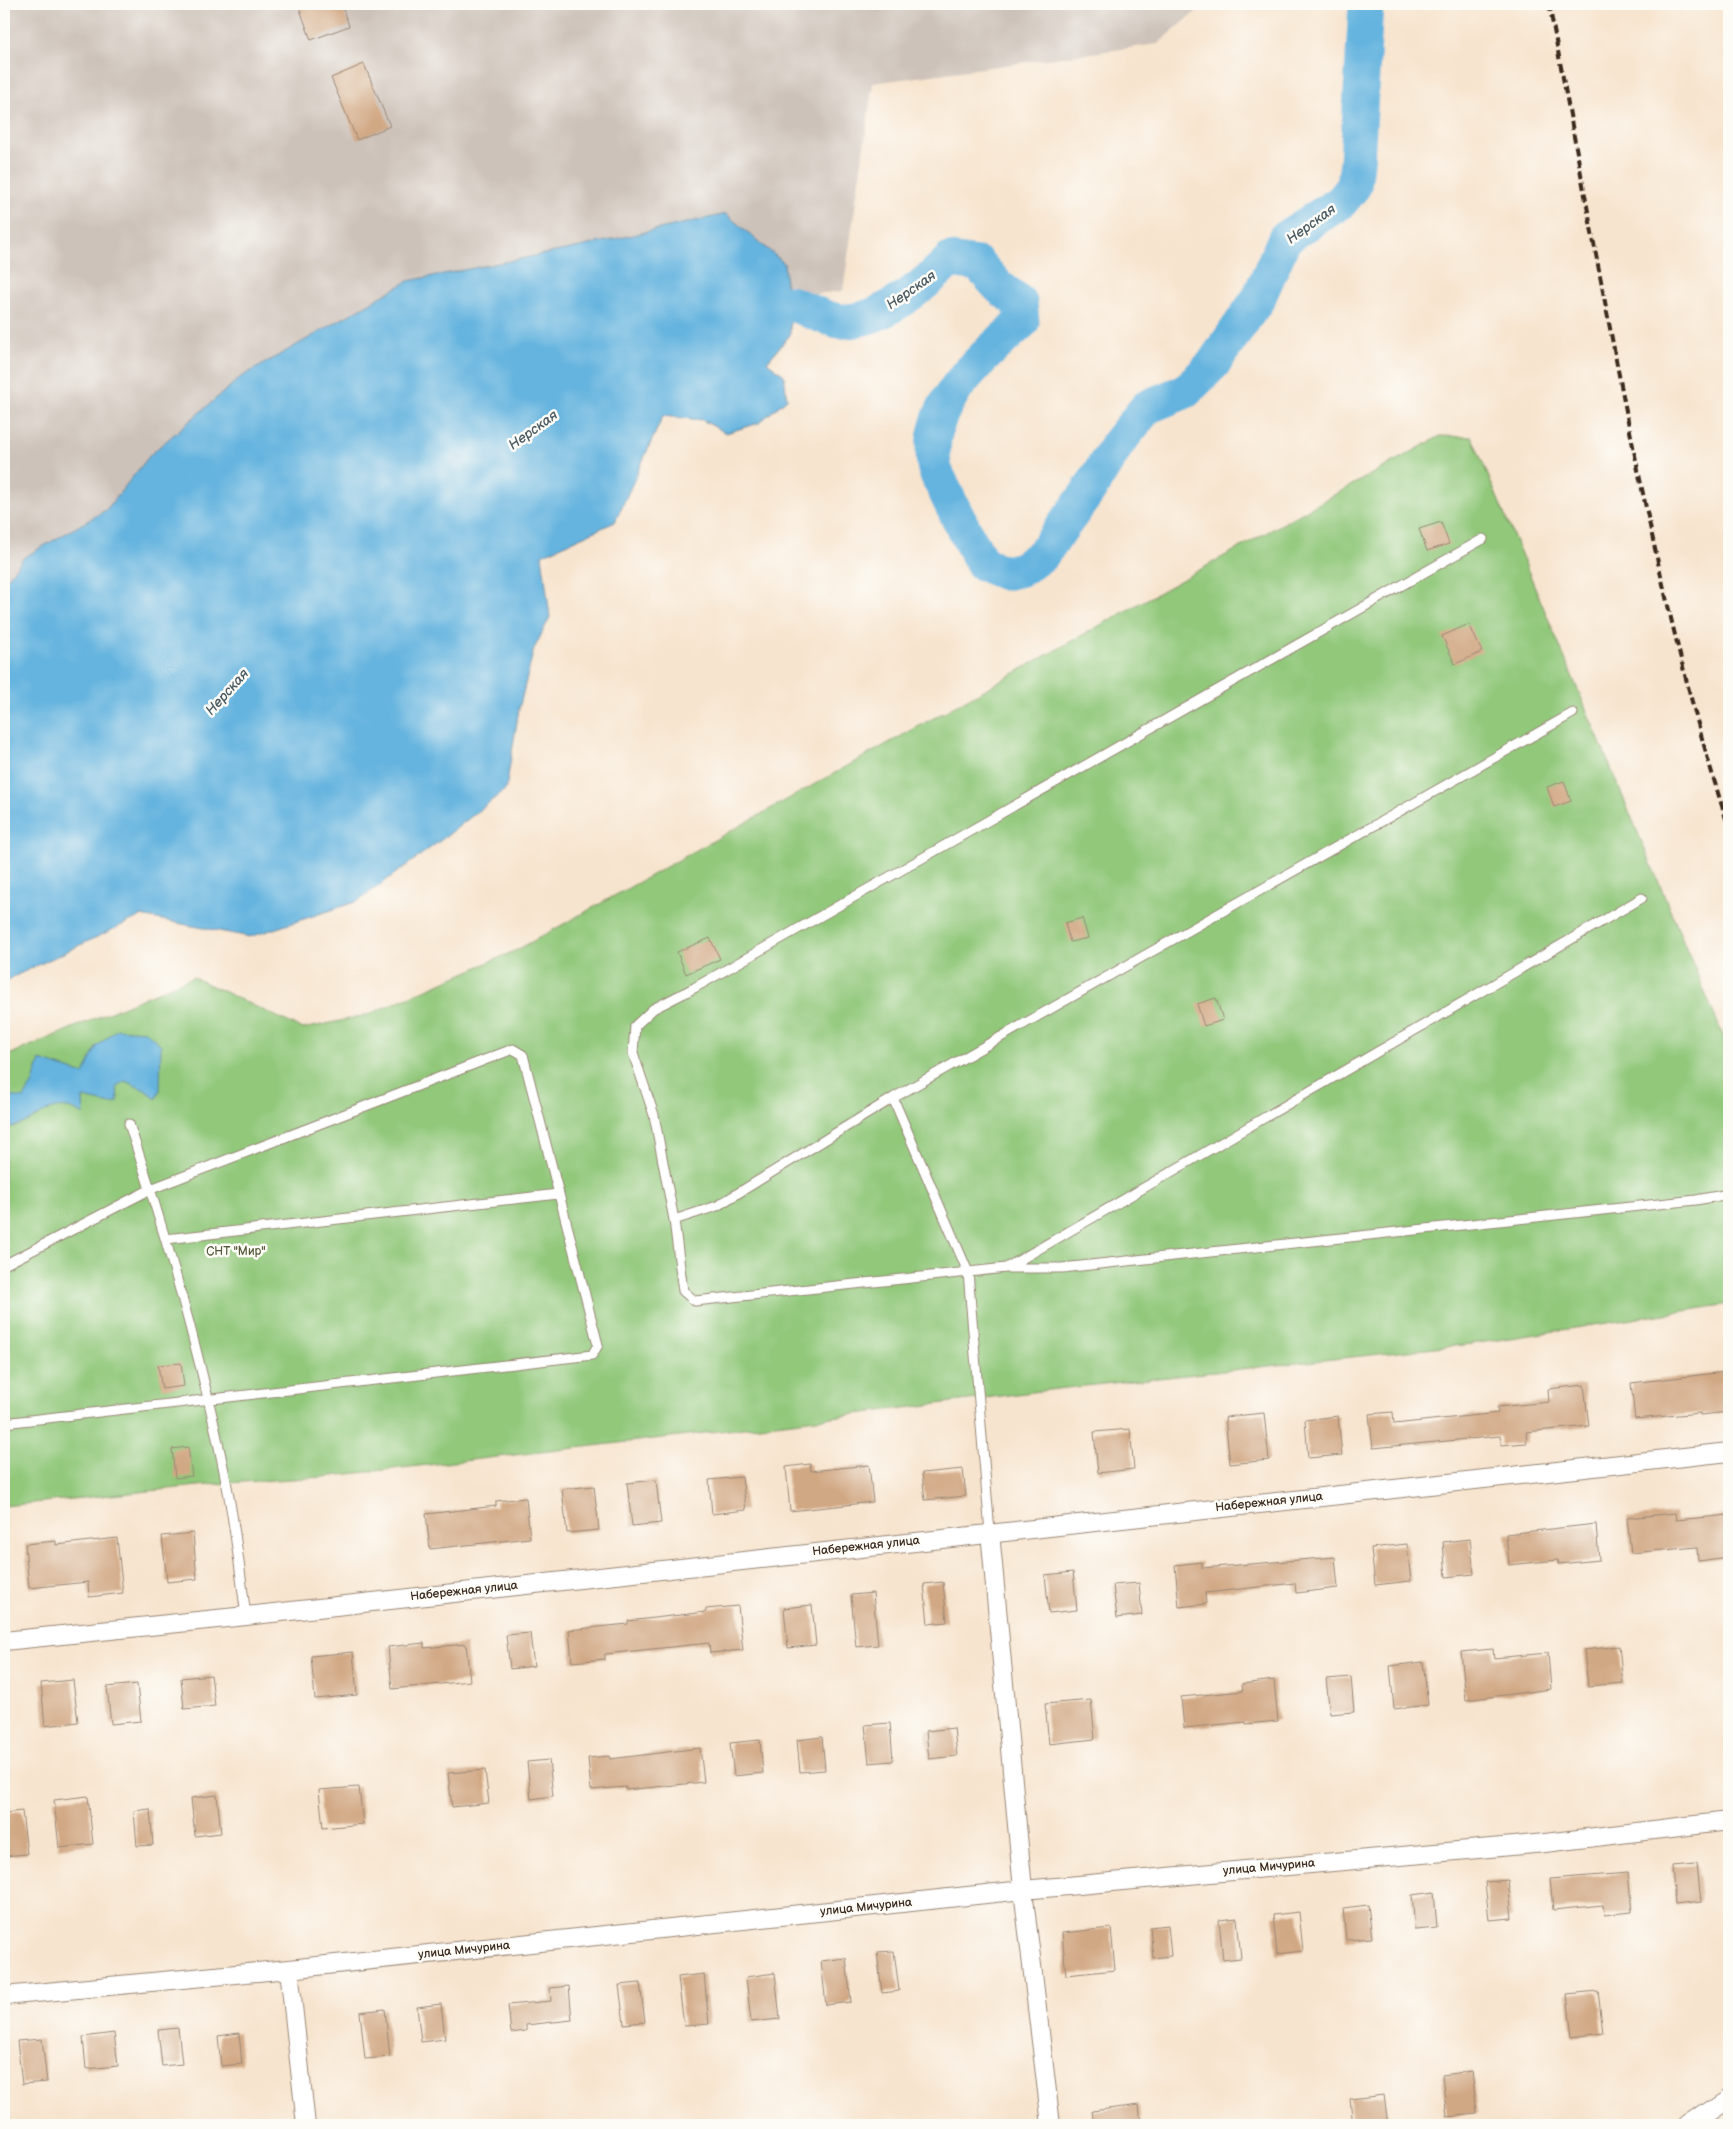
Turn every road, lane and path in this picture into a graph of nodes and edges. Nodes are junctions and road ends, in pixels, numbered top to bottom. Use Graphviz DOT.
graph roads {
  1 [pos="1483,539"];
  2 [pos="1573,713"];
  3 [pos="1642,898"];
  4 [pos="893,1098"];
  5 [pos="129,1124"];
  6 [pos="151,1190"];
  7 [pos="558,1194"];
  8 [pos="1729,1194"];
  9 [pos="674,1220"];
  10 [pos="166,1239"];
  11 [pos="4,1265"];
  12 [pos="1006,1268"];
  13 [pos="968,1272"];
  14 [pos="209,1399"];
  15 [pos="4,1423"];
  16 [pos="1729,1452"];
  17 [pos="990,1532"];
  18 [pos="246,1616"];
  19 [pos="4,1640"];
  20 [pos="1729,1822"];
  21 [pos="1023,1890"];
  22 [pos="289,1968"];
  23 [pos="4,1996"];
  24 [pos="1729,2097"];
  25 [pos="306,2125"];
  26 [pos="1051,2125"];
  27 [pos="1688,2125"];
  1 -- 9 [label="lane"];
  2 -- 4 [label="lane"];
  3 -- 12 [label="lane"];
  4 -- 9 [label="lane"];
  4 -- 13 [label="lane"];
  5 -- 6 [label="lane"];
  6 -- 7 [label="lane"];
  6 -- 10 [label="lane"];
  6 -- 11 [label="lane"];
  7 -- 10 [label="lane"];
  7 -- 14 [label="lane"];
  8 -- 12 [label="lane"];
  9 -- 13 [label="lane"];
  10 -- 14 [label="lane"];
  12 -- 13 [label="lane"];
  13 -- 17 [label="lane"];
  14 -- 15 [label="lane"];
  14 -- 18 [label="lane"];
  16 -- 17 [label="street, Набережная улица"];
  17 -- 18 [label="street, Набережная улица"];
  17 -- 21 [label="street"];
  18 -- 19 [label="street, Набережная улица"];
  20 -- 21 [label="street, улица Мичурина"];
  21 -- 22 [label="street, улица Мичурина"];
  21 -- 26 [label="street"];
  22 -- 23 [label="street, улица Мичурина"];
  22 -- 25 [label="street"];
  24 -- 27 [label="street"];
}
